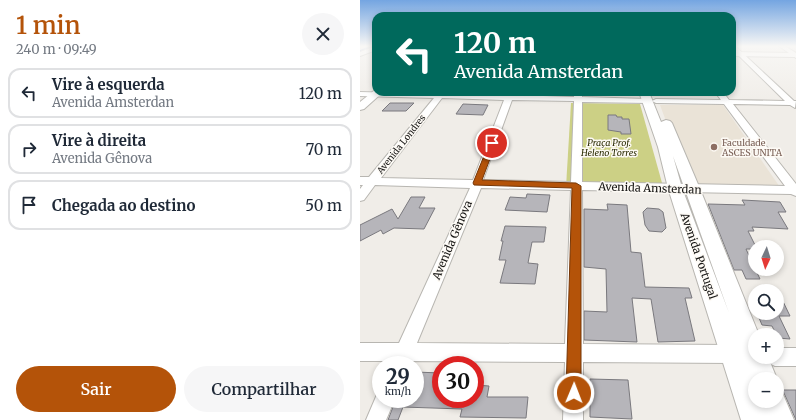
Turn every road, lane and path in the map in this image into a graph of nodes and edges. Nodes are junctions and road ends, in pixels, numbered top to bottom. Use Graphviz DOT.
graph roads {
  1 [pos="754,66"];
  2 [pos="360,94"];
  3 [pos="372,94"];
  4 [pos="374,96"];
  5 [pos="440,96"];
  6 [pos="510,96"];
  7 [pos="578,96"];
  8 [pos="650,96"];
  9 [pos="722,96"];
  10 [pos="726,102"];
  11 [pos="795,104"];
  12 [pos="360,107"];
  13 [pos="360,181"];
  14 [pos="372,182"];
  15 [pos="477,183"];
  16 [pos="576,186"];
  17 [pos="675,188"];
  18 [pos="693,189"];
  19 [pos="795,191"];
  20 [pos="360,197"];
  21 [pos="748,335"];
  22 [pos="360,352"];
  23 [pos="574,353"];
  24 [pos="732,354"];
  25 [pos="383,356"];
  26 [pos="402,356"];
  27 [pos="784,357"];
  28 [pos="796,357"];
  29 [pos="424,358"];
  30 [pos="381,408"];
  31 [pos="776,408"];
  32 [pos="376,420"];
  33 [pos="573,420"];
  34 [pos="755,420"];
  35 [pos="780,420"];
  1 -- 11 [label="street"];
  2 -- 3 [label="street"];
  4 -- 12 [label="street"];
  5 -- 14 [label="street, Avenida Londres"];
  6 -- 15 [label="street, Avenida Gênova"];
  7 -- 8 [label="street"];
  7 -- 16 [label="street"];
  8 -- 10 [label="street"];
  8 -- 17 [label="street, Avenida Portugal"];
  8 -- 18 [label="street, Avenida Portugal"];
  9 -- 10 [label="street"];
  10 -- 11 [label="street"];
  10 -- 19 [label="street"];
  13 -- 14 [label="street, Avenida Amsterdan"];
  14 -- 15 [label="street, Avenida Amsterdan"];
  14 -- 20 [label="street, Avenida Londres"];
  15 -- 16 [label="street, Avenida Amsterdan"];
  15 -- 26 [label="street, Avenida Gênova"];
  16 -- 17 [label="street, Avenida Amsterdan"];
  16 -- 23 [label="street"];
  17 -- 18 [label="street, Avenida Amsterdan"];
  17 -- 24 [label="street, Avenida Portugal"];
  18 -- 19 [label="street, Avenida Amsterdan"];
  18 -- 21 [label="street, Avenida Portugal"];
  22 -- 25 [label="street"];
  23 -- 24 [label="street"];
  23 -- 29 [label="street"];
  23 -- 33 [label="street"];
  24 -- 34 [label="street, Avenida Portugal"];
  27 -- 28 [label="street"];
  30 -- 32 [label="street"];
  31 -- 35 [label="street"];
}
